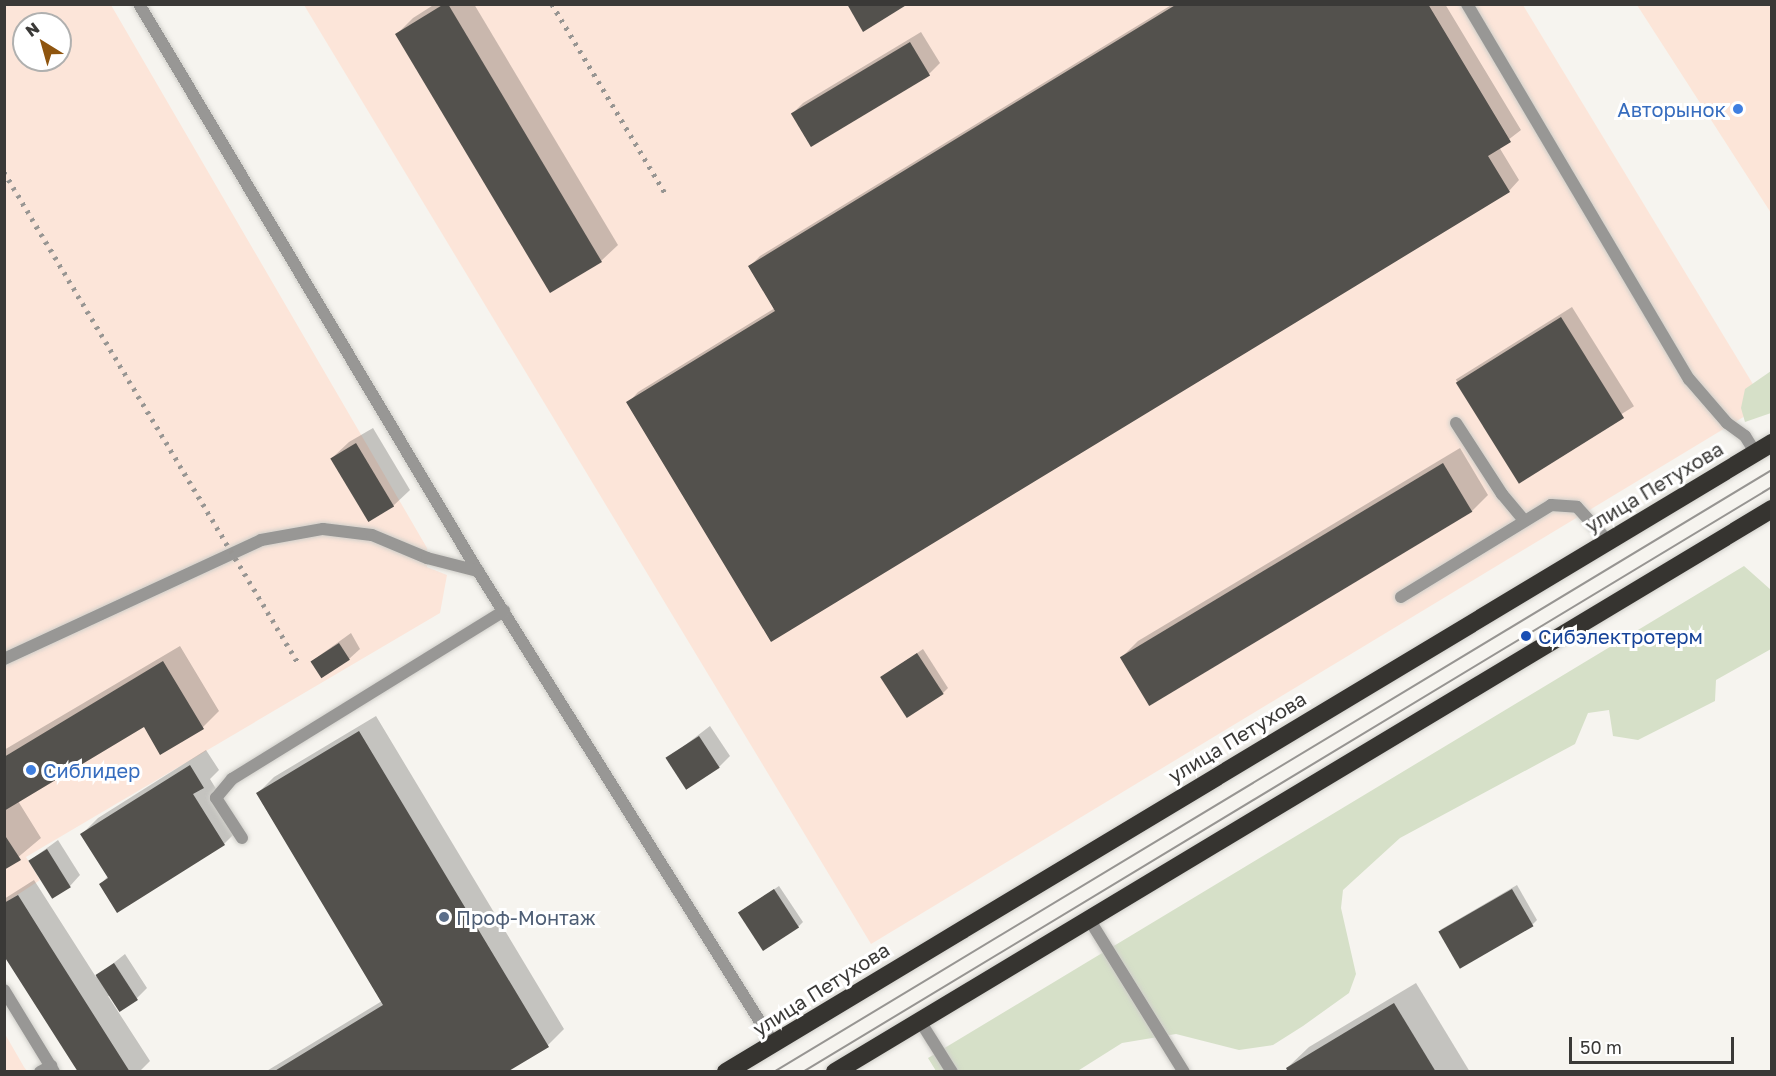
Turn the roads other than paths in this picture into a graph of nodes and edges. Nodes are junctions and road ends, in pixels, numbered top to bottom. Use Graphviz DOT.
graph roads {
  1 [pos="139,4"];
  2 [pos="1467,4"];
  3 [pos="1456,423"];
  4 [pos="1772,443"];
  5 [pos="1755,452"];
  6 [pos="1772,509"];
  7 [pos="1524,520"];
  8 [pos="1608,541"];
  9 [pos="478,571"];
  10 [pos="1401,597"];
  11 [pos="504,611"];
  12 [pos="4,659"];
  13 [pos="242,838"];
  14 [pos="1089,919"];
  15 [pos="4,990"];
  16 [pos="920,1021"];
  17 [pos="774,1044"];
  18 [pos="48,1070"];
  19 [pos="726,1071"];
  20 [pos="835,1071"];
  21 [pos="952,1071"];
  22 [pos="1184,1071"];
  1 -- 9 [label="street"];
  2 -- 5 [label="street"];
  3 -- 7 [label="street"];
  4 -- 5 [label="highway, улица Петухова"];
  5 -- 8 [label="highway, улица Петухова"];
  6 -- 14 [label="highway"];
  7 -- 8 [label="street"];
  7 -- 10 [label="street"];
  8 -- 17 [label="highway, улица Петухова"];
  9 -- 11 [label="street"];
  9 -- 12 [label="street"];
  11 -- 13 [label="street"];
  11 -- 17 [label="street"];
  14 -- 16 [label="highway"];
  14 -- 22 [label="street"];
  15 -- 18 [label="street"];
  16 -- 20 [label="highway"];
  16 -- 21 [label="street"];
  17 -- 19 [label="highway, улица Петухова"];
}
